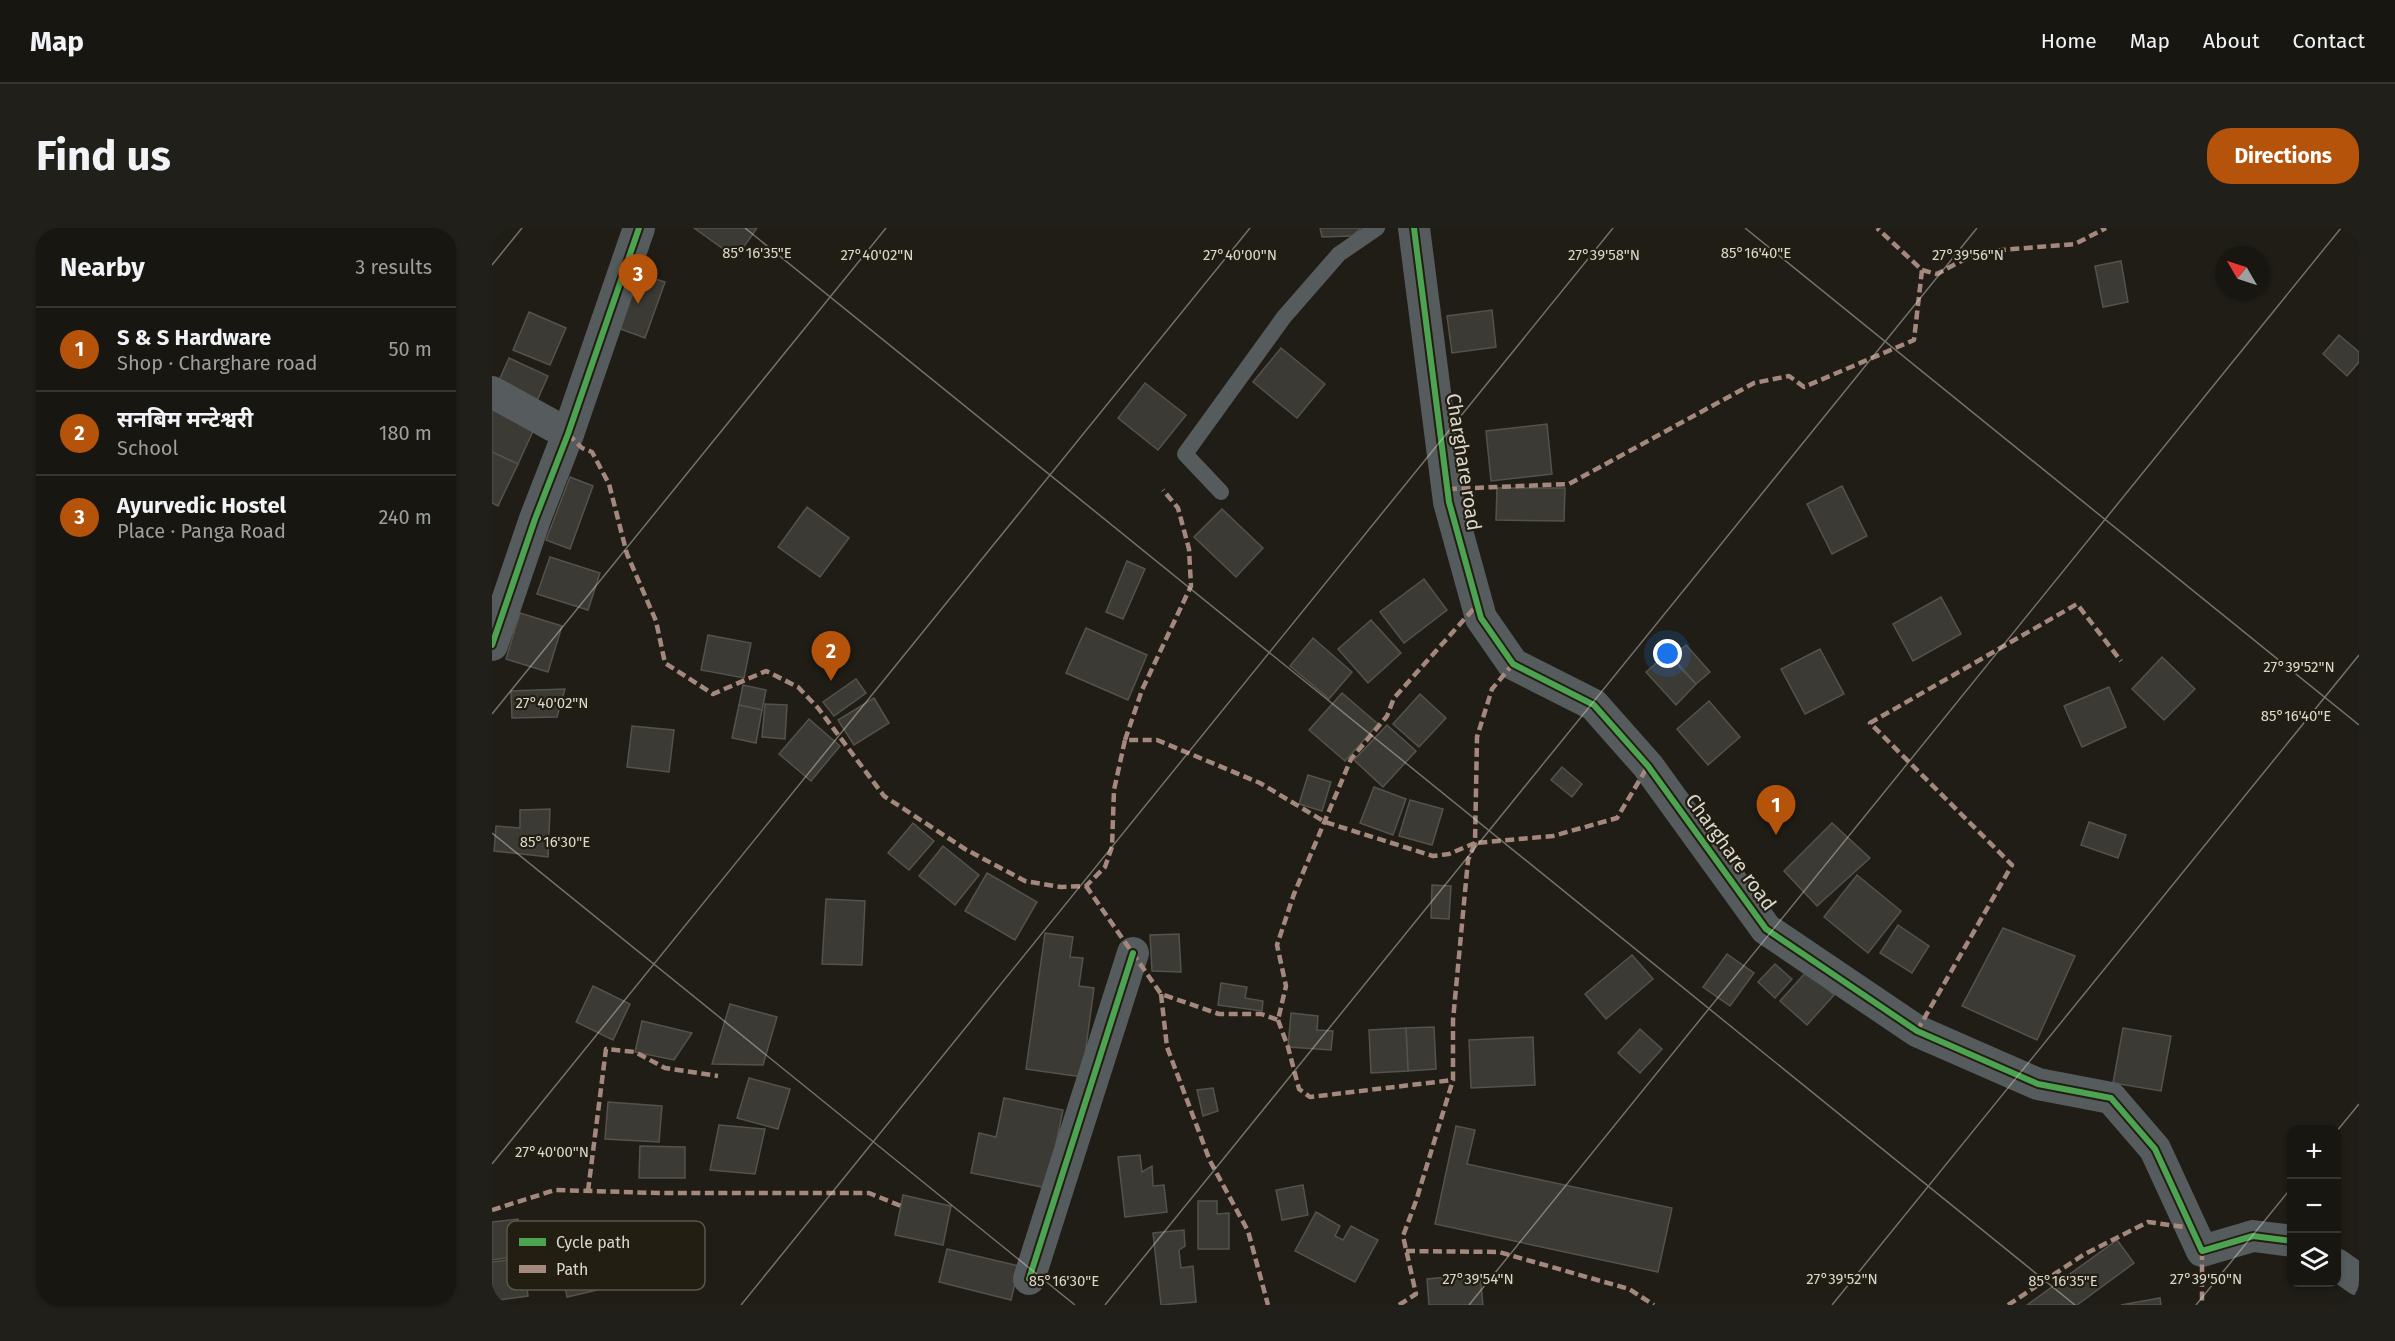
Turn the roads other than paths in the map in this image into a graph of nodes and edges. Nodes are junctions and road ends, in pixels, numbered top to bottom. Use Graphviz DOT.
graph roads {
  1 [pos="639,228"];
  2 [pos="1377,228"];
  3 [pos="1414,228"];
  4 [pos="492,392"];
  5 [pos="568,434"];
  6 [pos="1221,492"];
  7 [pos="492,645"];
  8 [pos="1133,953"];
  9 [pos="2287,1240"];
  10 [pos="2341,1267"];
  11 [pos="1029,1279"];
  12 [pos="2359,1280"];
  1 -- 5 [label="street"];
  2 -- 6 [label="lane"];
  3 -- 9 [label="street, Charghare road"];
  4 -- 5 [label="street"];
  5 -- 7 [label="street"];
  8 -- 11 [label="street"];
  10 -- 12 [label="street"];
}
